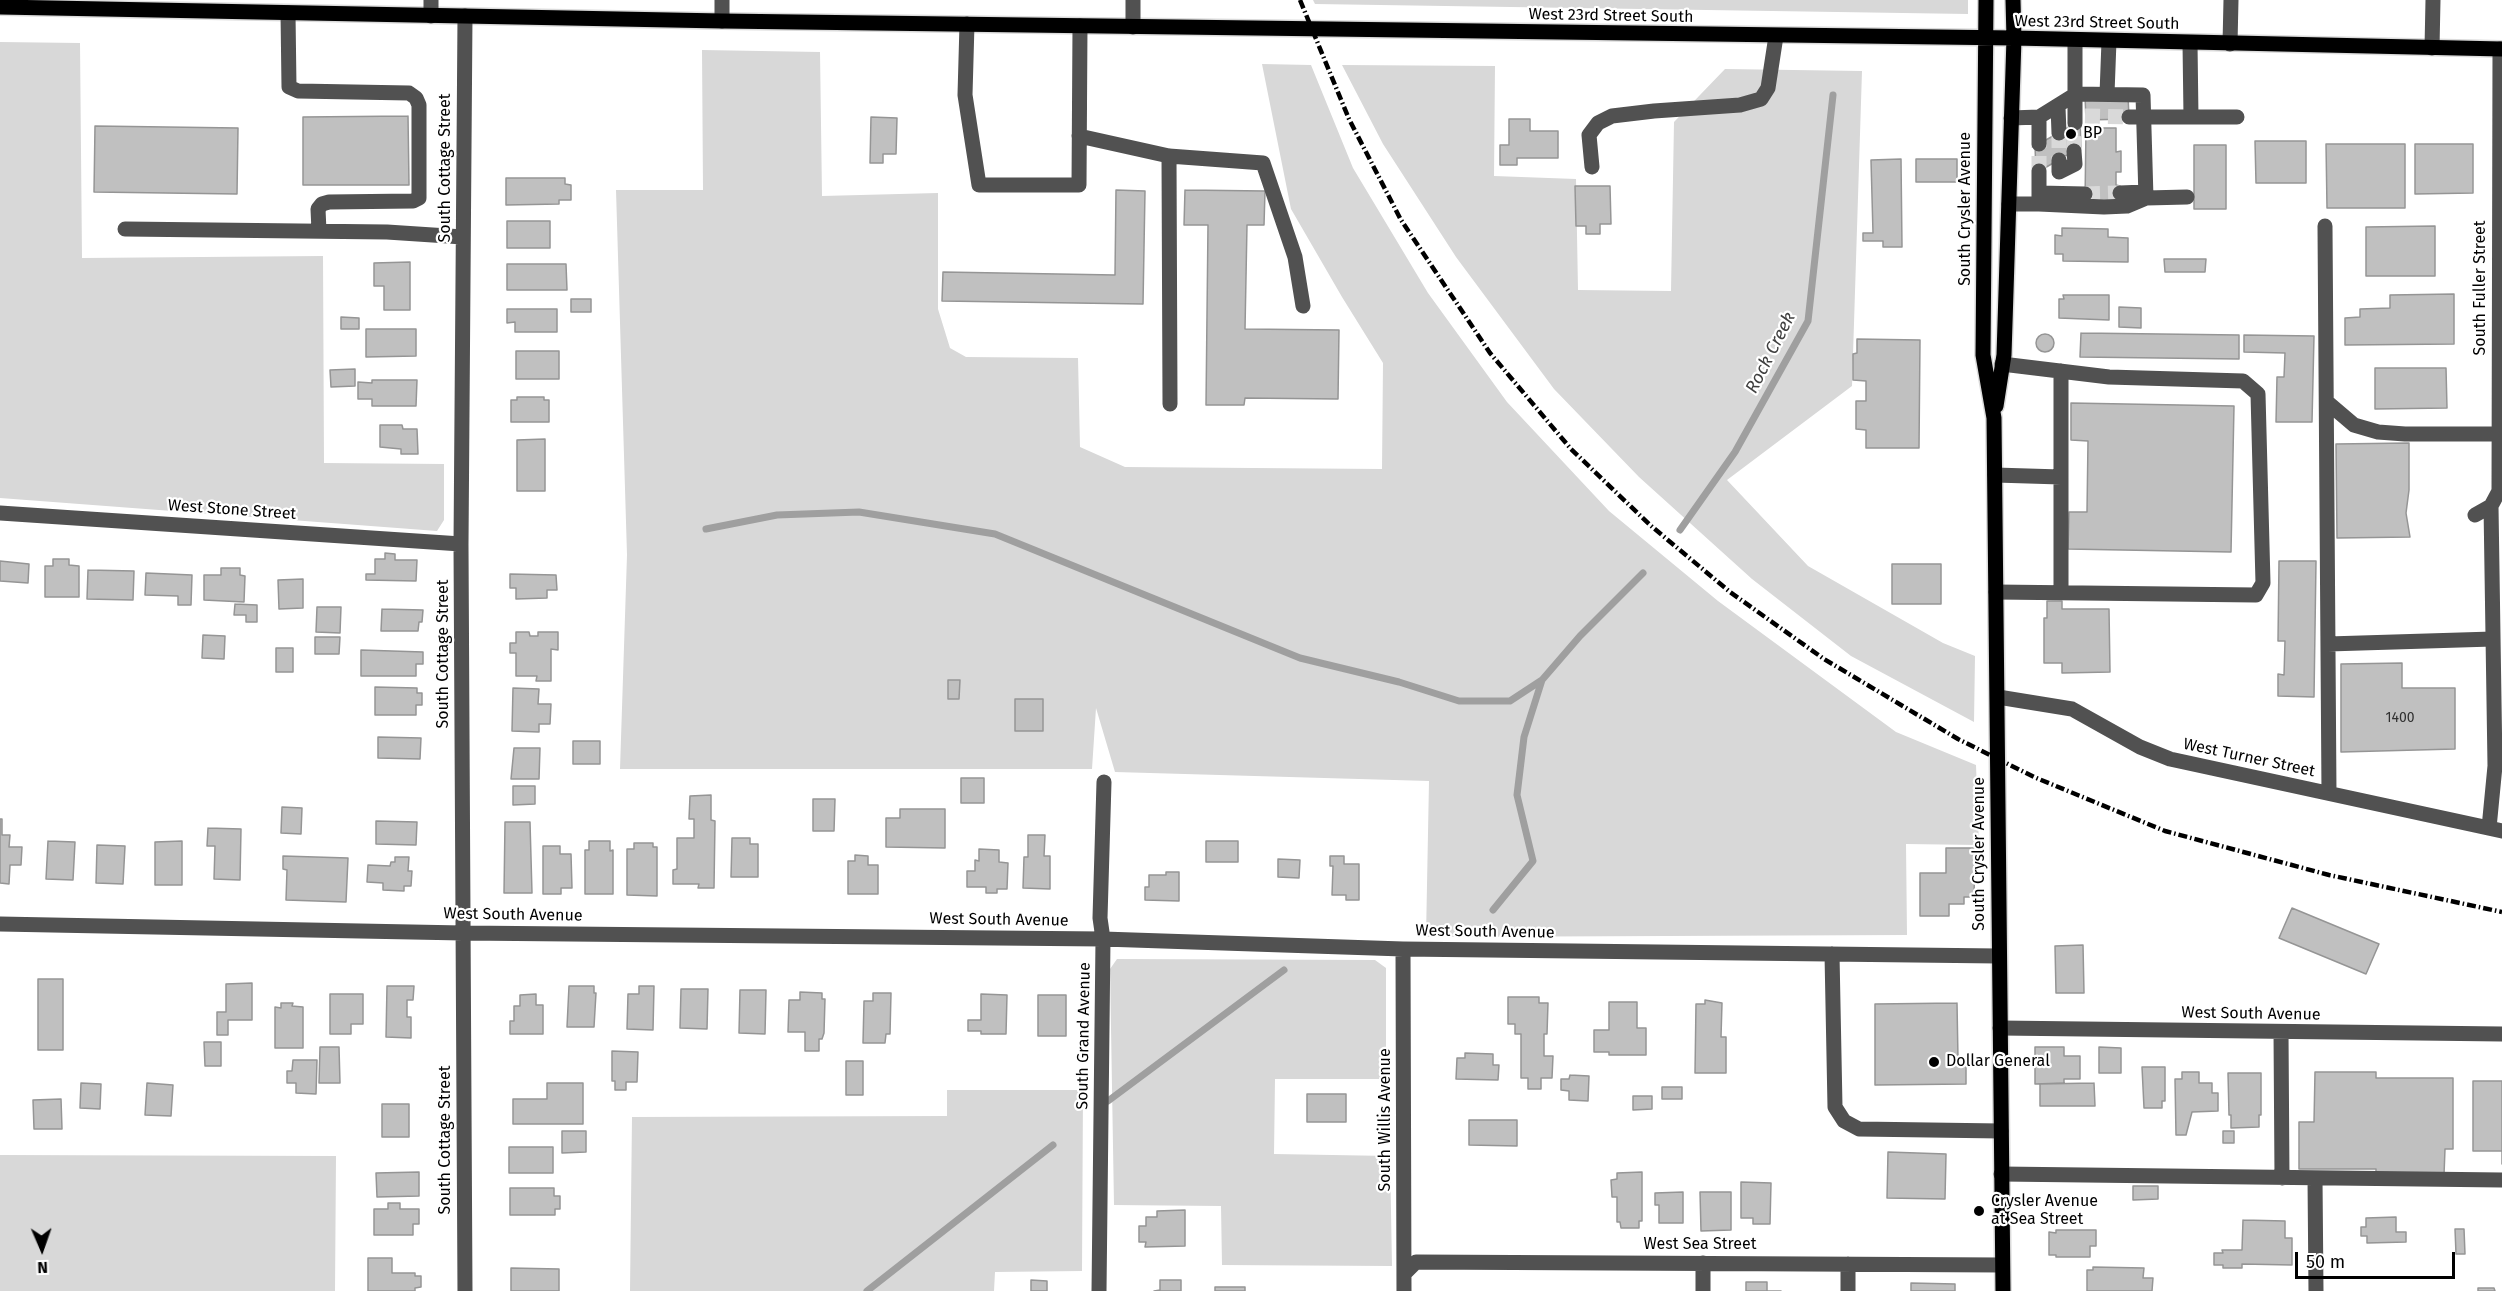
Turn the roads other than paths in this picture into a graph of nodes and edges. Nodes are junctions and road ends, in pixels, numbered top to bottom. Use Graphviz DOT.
graph roads {
  1 [pos="431,0"];
  2 [pos="722,0"];
  3 [pos="1133,0"];
  4 [pos="1986,0"];
  5 [pos="2013,0"];
  6 [pos="2230,0"];
  7 [pos="2433,0"];
  8 [pos="113,5"];
  9 [pos="0,7"];
  10 [pos="317,7"];
  11 [pos="288,13"];
  12 [pos="431,16"];
  13 [pos="465,16"];
  14 [pos="722,21"];
  15 [pos="967,24"];
  16 [pos="1080,26"];
  17 [pos="1133,27"];
  18 [pos="1776,36"];
  19 [pos="1985,38"];
  20 [pos="2014,38"];
  21 [pos="2075,40"];
  22 [pos="2109,41"];
  23 [pos="2190,43"];
  24 [pos="2230,44"];
  25 [pos="2432,48"];
  26 [pos="2501,50"];
  27 [pos="2076,94"];
  28 [pos="2107,94"];
  29 [pos="2058,107"];
  30 [pos="2039,117"];
  31 [pos="2136,117"];
  32 [pos="2191,117"];
  33 [pos="2237,117"];
  34 [pos="2011,118"];
  35 [pos="2078,119"];
  36 [pos="2059,133"];
  37 [pos="1079,136"];
  38 [pos="2039,144"];
  39 [pos="2074,151"];
  40 [pos="1168,156"];
  41 [pos="1592,167"];
  42 [pos="2039,187"];
  43 [pos="2120,193"];
  44 [pos="2085,194"];
  45 [pos="2146,195"];
  46 [pos="2187,197"];
  47 [pos="2008,204"];
  48 [pos="2325,226"];
  49 [pos="125,229"];
  50 [pos="319,231"];
  51 [pos="463,237"];
  52 [pos="1303,306"];
  53 [pos="2002,364"];
  54 [pos="2061,371"];
  55 [pos="2326,402"];
  56 [pos="1170,404"];
  57 [pos="1994,418"];
  58 [pos="2499,434"];
  59 [pos="1995,476"];
  60 [pos="2061,477"];
  61 [pos="2491,506"];
  62 [pos="0,513"];
  63 [pos="2475,515"];
  64 [pos="461,544"];
  65 [pos="1996,592"];
  66 [pos="2061,592"];
  67 [pos="2493,639"];
  68 [pos="2328,644"];
  69 [pos="1998,697"];
  70 [pos="1104,783"];
  71 [pos="2329,793"];
  72 [pos="2496,829"];
  73 [pos="0,924"];
  74 [pos="463,933"];
  75 [pos="1103,939"];
  76 [pos="1403,948"];
  77 [pos="1832,954"];
  78 [pos="1998,956"];
  79 [pos="2000,1028"];
  80 [pos="2281,1032"];
  81 [pos="2502,1034"];
  82 [pos="2001,1131"];
  83 [pos="2001,1174"];
  84 [pos="2282,1178"];
  85 [pos="2315,1178"];
  86 [pos="2502,1180"];
  87 [pos="1703,1263"];
  88 [pos="1848,1264"];
  89 [pos="2002,1265"];
  90 [pos="1404,1274"];
  91 [pos="465,1291"];
  92 [pos="1099,1291"];
  93 [pos="1404,1291"];
  94 [pos="1703,1291"];
  95 [pos="1848,1291"];
  96 [pos="2002,1291"];
  97 [pos="2316,1291"];
  1 -- 12 [label="street"];
  2 -- 14 [label="street"];
  3 -- 17 [label="street"];
  4 -- 19 [label="main road, South Crysler Avenue"];
  5 -- 20 [label="main road, South Crysler Avenue"];
  6 -- 24 [label="street"];
  7 -- 25 [label="street"];
  8 -- 9 [label="main road, West 23rd Street South"];
  8 -- 11 [label="main road, West 23rd Street South"];
  10 -- 11 [label="main road, West 23rd Street South"];
  10 -- 12 [label="main road, West 23rd Street South"];
  11 -- 50 [label="street"];
  12 -- 13 [label="main road, West 23rd Street South"];
  13 -- 14 [label="main road, West 23rd Street South"];
  13 -- 51 [label="street, South Cottage Street"];
  14 -- 15 [label="main road, West 23rd Street South"];
  15 -- 16 [label="main road, West 23rd Street South"];
  15 -- 37 [label="street"];
  16 -- 17 [label="main road, West 23rd Street South"];
  16 -- 37 [label="street"];
  17 -- 18 [label="main road, West 23rd Street South"];
  18 -- 19 [label="main road, West 23rd Street South"];
  18 -- 41 [label="street"];
  19 -- 20 [label="main road, West 23rd Street South"];
  19 -- 57 [label="main road, South Crysler Avenue"];
  20 -- 21 [label="main road, West 23rd Street South"];
  20 -- 34 [label="main road, South Crysler Avenue"];
  21 -- 22 [label="main road, West 23rd Street South"];
  21 -- 27 [label="street"];
  22 -- 23 [label="main road, West 23rd Street South"];
  22 -- 28 [label="street"];
  23 -- 24 [label="main road, West 23rd Street South"];
  23 -- 32 [label="street"];
  24 -- 25 [label="main road, West 23rd Street South"];
  25 -- 26 [label="main road, West 23rd Street South"];
  26 -- 58 [label="street, South Fuller Street"];
  27 -- 28 [label="street"];
  27 -- 29 [label="street"];
  27 -- 35 [label="street"];
  28 -- 31 [label="street"];
  29 -- 30 [label="street"];
  29 -- 36 [label="street"];
  30 -- 34 [label="street"];
  30 -- 38 [label="street"];
  31 -- 32 [label="street"];
  31 -- 45 [label="street"];
  32 -- 33 [label="street"];
  34 -- 47 [label="main road, South Crysler Avenue"];
  37 -- 40 [label="street"];
  39 -- 42 [label="street"];
  40 -- 52 [label="street"];
  40 -- 56 [label="street"];
  42 -- 44 [label="street"];
  42 -- 45 [label="street"];
  42 -- 47 [label="street"];
  43 -- 45 [label="street"];
  45 -- 46 [label="street"];
  47 -- 53 [label="main road, South Crysler Avenue"];
  48 -- 55 [label="street"];
  49 -- 50 [label="street"];
  50 -- 51 [label="street"];
  51 -- 64 [label="street, South Cottage Street"];
  53 -- 54 [label="street"];
  53 -- 57 [label="main road, South Crysler Avenue"];
  54 -- 60 [label="street"];
  54 -- 66 [label="street"];
  55 -- 58 [label="street"];
  55 -- 68 [label="street"];
  57 -- 59 [label="main road, South Crysler Avenue"];
  58 -- 61 [label="street, South Fuller Street"];
  59 -- 60 [label="street"];
  59 -- 65 [label="main road, South Crysler Avenue"];
  60 -- 66 [label="street"];
  61 -- 63 [label="street"];
  61 -- 67 [label="street, South Fuller Street"];
  62 -- 64 [label="street, West Stone Street"];
  64 -- 74 [label="street, South Cottage Street"];
  65 -- 66 [label="street"];
  65 -- 69 [label="main road, South Crysler Avenue"];
  67 -- 68 [label="street"];
  67 -- 72 [label="street, South Fuller Street"];
  68 -- 71 [label="street"];
  69 -- 71 [label="street, West Turner Street"];
  69 -- 78 [label="main road, South Crysler Avenue"];
  70 -- 75 [label="street, South Grand Avenue"];
  71 -- 72 [label="street, West Turner Street"];
  73 -- 74 [label="street, West South Avenue"];
  74 -- 75 [label="street, West South Avenue"];
  74 -- 91 [label="street, South Cottage Street"];
  75 -- 76 [label="street, West South Avenue"];
  75 -- 92 [label="street, South Grand Avenue"];
  76 -- 77 [label="street, West South Avenue"];
  76 -- 90 [label="street, South Willis Avenue"];
  77 -- 78 [label="street, West South Avenue"];
  77 -- 82 [label="street"];
  78 -- 79 [label="main road, South Crysler Avenue"];
  79 -- 80 [label="street, West South Avenue"];
  79 -- 82 [label="main road, South Crysler Avenue"];
  80 -- 81 [label="street, West South Avenue"];
  80 -- 84 [label="street"];
  82 -- 83 [label="main road, South Crysler Avenue"];
  83 -- 84 [label="street"];
  83 -- 89 [label="main road, South Crysler Avenue"];
  84 -- 85 [label="street"];
  85 -- 86 [label="street"];
  85 -- 97 [label="street"];
  87 -- 88 [label="street, West Sea Street"];
  87 -- 90 [label="street, West Sea Street"];
  87 -- 94 [label="street"];
  88 -- 89 [label="street, West Sea Street"];
  88 -- 95 [label="street"];
  89 -- 96 [label="main road, South Crysler Avenue"];
  90 -- 93 [label="street, South Willis Avenue"];
}
